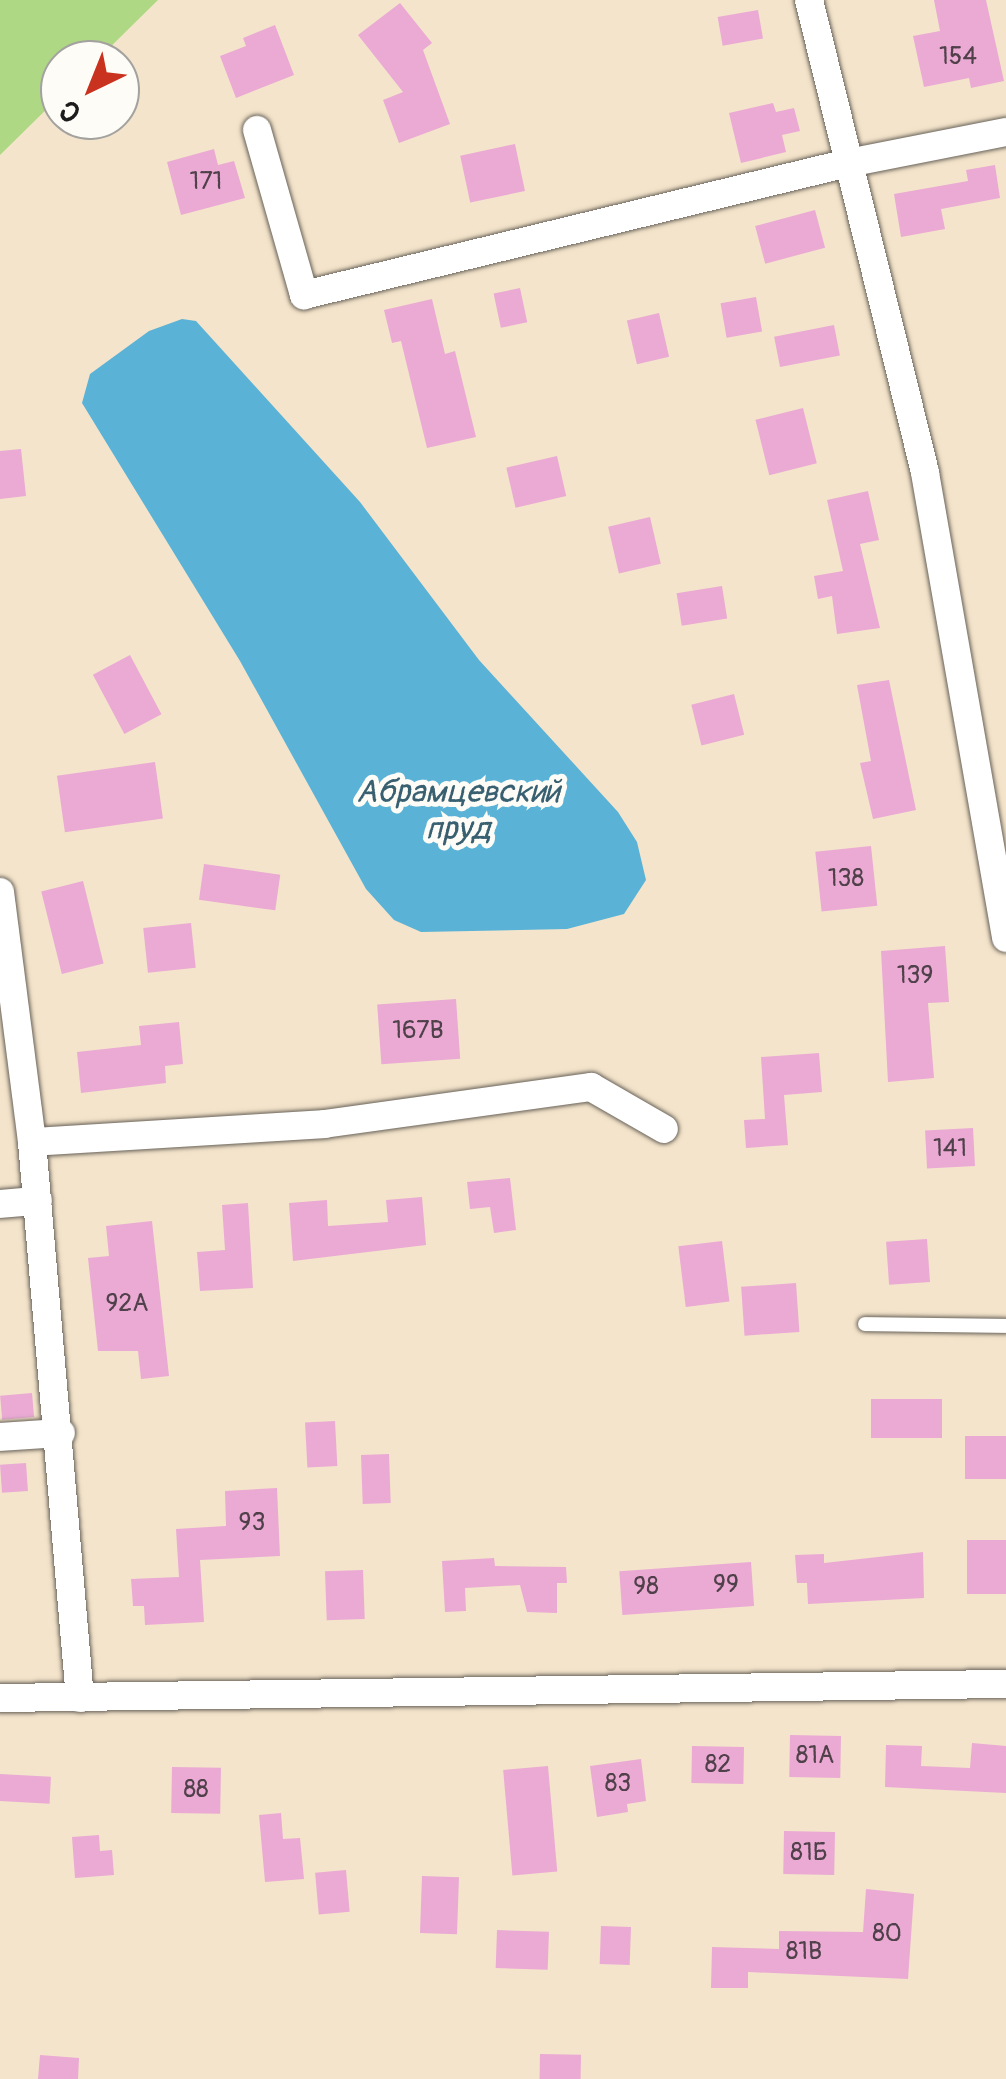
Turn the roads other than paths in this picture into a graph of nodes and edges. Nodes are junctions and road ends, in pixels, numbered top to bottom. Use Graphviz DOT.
graph roads {
  1 [pos="809,0"];
  2 [pos="257,130"];
  3 [pos="1006,132"];
  4 [pos="848,163"];
  5 [pos="0,892"];
  6 [pos="1006,938"];
  7 [pos="6,964"];
  8 [pos="664,1129"];
  9 [pos="32,1142"];
  10 [pos="38,1201"];
  11 [pos="0,1204"];
  12 [pos="865,1324"];
  13 [pos="1006,1326"];
  14 [pos="60,1433"];
  15 [pos="0,1438"];
  16 [pos="1006,1684"];
  17 [pos="0,1698"];
  18 [pos="80,1698"];
  1 -- 4 [label="street"];
  2 -- 4 [label="street"];
  3 -- 4 [label="street"];
  4 -- 6 [label="street"];
  5 -- 7 [label="street"];
  7 -- 9 [label="street"];
  8 -- 9 [label="street"];
  9 -- 10 [label="street"];
  10 -- 11 [label="street"];
  10 -- 14 [label="street"];
  12 -- 13 [label="lane"];
  14 -- 15 [label="street"];
  14 -- 18 [label="street"];
  16 -- 18 [label="street"];
  17 -- 18 [label="street"];
}
